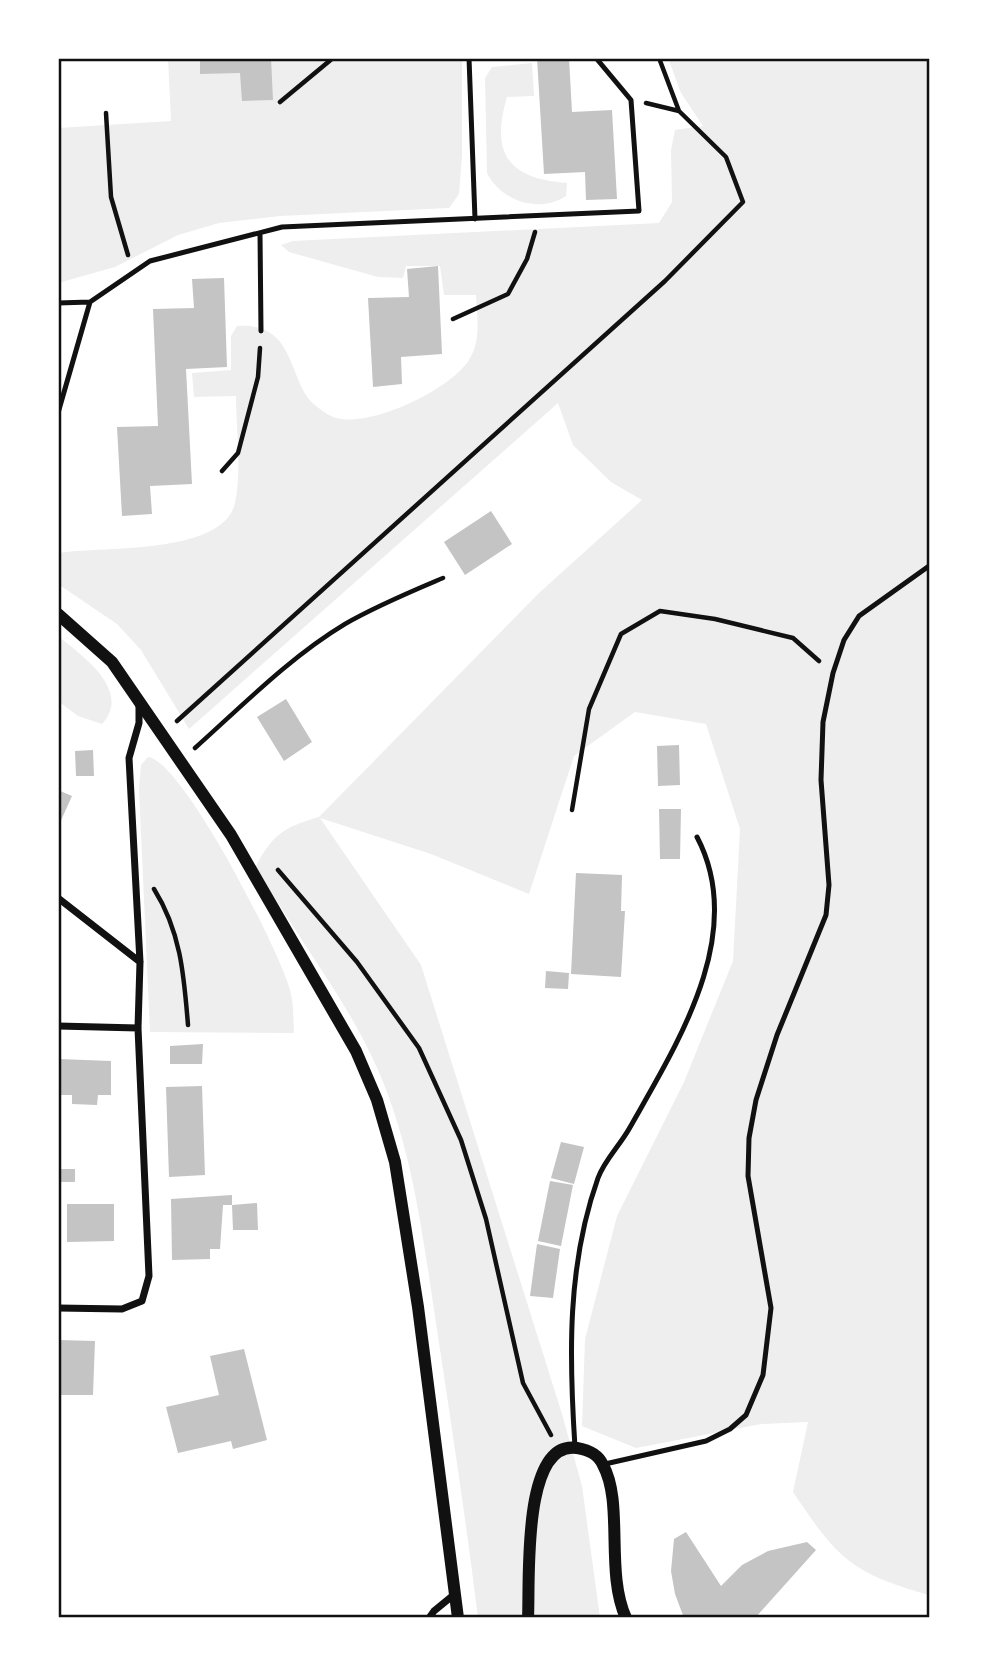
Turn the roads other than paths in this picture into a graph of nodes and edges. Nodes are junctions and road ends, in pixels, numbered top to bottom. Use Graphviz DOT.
graph roads {
  1 [pos="469,58"];
  2 [pos="596,58"];
  3 [pos="475,219"];
  4 [pos="260,233"];
  5 [pos="90,302"];
  6 [pos="58,303"];
  7 [pos="261,331"];
  8 [pos="58,413"];
  9 [pos="929,566"];
  10 [pos="58,614"];
  11 [pos="140,698"];
  12 [pos="697,837"];
  13 [pos="58,898"];
  14 [pos="140,962"];
  15 [pos="58,1026"];
  16 [pos="138,1028"];
  17 [pos="58,1308"];
  18 [pos="575,1447"];
  19 [pos="603,1464"];
  20 [pos="456,1593"];
  21 [pos="429,1618"];
  22 [pos="458,1618"];
  23 [pos="528,1618"];
  24 [pos="626,1618"];
  1 -- 3 [label="lane"];
  2 -- 3 [label="lane"];
  3 -- 4 [label="lane"];
  4 -- 5 [label="lane"];
  4 -- 7 [label="lane"];
  5 -- 6 [label="lane"];
  5 -- 8 [label="lane"];
  9 -- 19 [label="lane"];
  10 -- 11 [label="street"];
  11 -- 14 [label="street"];
  11 -- 20 [label="street"];
  12 -- 18 [label="lane"];
  13 -- 14 [label="street"];
  14 -- 16 [label="street"];
  15 -- 16 [label="street"];
  16 -- 17 [label="street"];
  18 -- 19 [label="street"];
  18 -- 23 [label="street"];
  19 -- 24 [label="street"];
  20 -- 21 [label="street"];
  20 -- 22 [label="street"];
}
